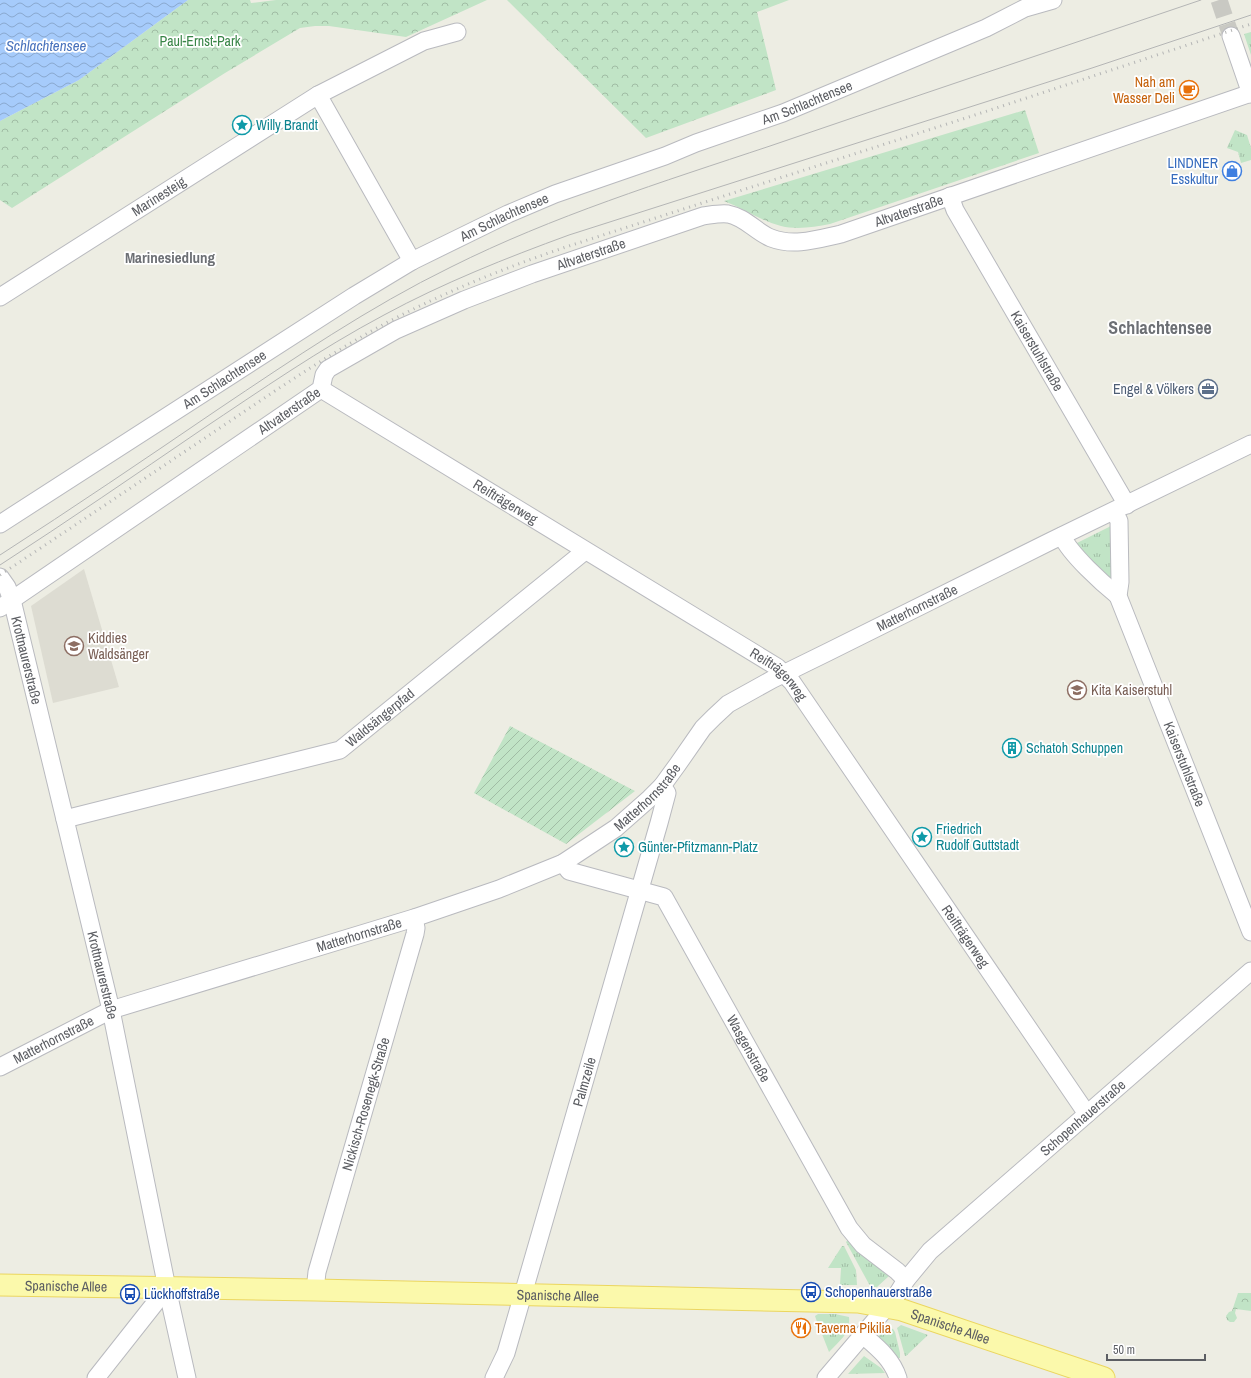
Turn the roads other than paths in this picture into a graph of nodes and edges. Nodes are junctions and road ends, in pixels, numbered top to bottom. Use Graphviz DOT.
graph roads {
  1 [pos="1053,0"];
  2 [pos="457,32"];
  3 [pos="1231,36"];
  4 [pos="1251,94"];
  5 [pos="318,95"];
  6 [pos="950,196"];
  7 [pos="412,261"];
  8 [pos="0,297"];
  9 [pos="321,390"];
  10 [pos="1251,444"];
  11 [pos="1120,508"];
  12 [pos="0,524"];
  13 [pos="1062,536"];
  14 [pos="585,551"];
  15 [pos="0,577"];
  16 [pos="1118,596"];
  17 [pos="6,604"];
  18 [pos="784,674"];
  19 [pos="662,786"];
  20 [pos="65,819"];
  21 [pos="563,863"];
  22 [pos="640,891"];
  23 [pos="414,918"];
  24 [pos="1251,932"];
  25 [pos="1251,972"];
  26 [pos="111,1010"];
  27 [pos="0,1066"];
  28 [pos="1087,1114"];
  29 [pos="906,1280"];
  30 [pos="0,1285"];
  31 [pos="167,1288"];
  32 [pos="315,1290"];
  33 [pos="523,1295"];
  34 [pos="886,1307"];
  35 [pos="863,1335"];
  36 [pos="96,1378"];
  37 [pos="187,1378"];
  38 [pos="494,1378"];
  39 [pos="826,1378"];
  40 [pos="898,1378"];
  41 [pos="1104,1378"];
  1 -- 7 [label="street, Am Schlachtensee"];
  2 -- 5 [label="street, Marinesteig"];
  3 -- 4 [label="street"];
  4 -- 6 [label="street, Altvaterstraße"];
  5 -- 7 [label="street"];
  5 -- 8 [label="street, Marinesteig"];
  6 -- 9 [label="street, Altvaterstraße"];
  6 -- 11 [label="street, Kaiserstuhlstraße"];
  7 -- 12 [label="street, Am Schlachtensee"];
  9 -- 14 [label="street, Reifträgerweg"];
  9 -- 17 [label="street, Altvaterstraße"];
  10 -- 11 [label="street, Matterhornstraße"];
  11 -- 13 [label="street, Matterhornstraße"];
  11 -- 16 [label="street, Kaiserstuhlstraße"];
  13 -- 16 [label="street, Kaiserstuhlstraße"];
  13 -- 18 [label="street, Matterhornstraße"];
  14 -- 18 [label="street, Reifträgerweg"];
  14 -- 20 [label="street, Waldsängerpfad"];
  15 -- 17 [label="street, Krottnaurerstraße"];
  16 -- 24 [label="street, Kaiserstuhlstraße"];
  17 -- 20 [label="street, Krottnaurerstraße"];
  18 -- 19 [label="street, Matterhornstraße"];
  18 -- 28 [label="street, Reifträgerweg"];
  19 -- 21 [label="street, Matterhornstraße"];
  19 -- 22 [label="street, Palmzeile"];
  20 -- 26 [label="street, Krottnaurerstraße"];
  21 -- 22 [label="street, Wasgenstraße"];
  21 -- 23 [label="street, Matterhornstraße"];
  22 -- 29 [label="street, Wasgenstraße"];
  22 -- 33 [label="street, Palmzeile"];
  23 -- 26 [label="street, Matterhornstraße"];
  23 -- 32 [label="street, Nickisch-Rosenegk-Straße"];
  25 -- 28 [label="street, Schopenhauerstraße"];
  26 -- 27 [label="street, Matterhornstraße"];
  26 -- 31 [label="street, Krottnaurerstraße"];
  28 -- 29 [label="street, Schopenhauerstraße"];
  29 -- 34 [label="street, Schopenhauerstraße"];
  30 -- 31 [label="main road, Spanische Allee"];
  31 -- 32 [label="main road, Spanische Allee"];
  31 -- 36 [label="street"];
  31 -- 37 [label="street, Krottnaurerstraße"];
  32 -- 33 [label="main road, Spanische Allee"];
  33 -- 34 [label="main road, Spanische Allee"];
  33 -- 38 [label="street, Palmzeile"];
  34 -- 35 [label="street, Schopenhauerstraße"];
  34 -- 41 [label="main road, Spanische Allee"];
  35 -- 39 [label="street, Schopenhauerstraße"];
  35 -- 40 [label="street"];
}
